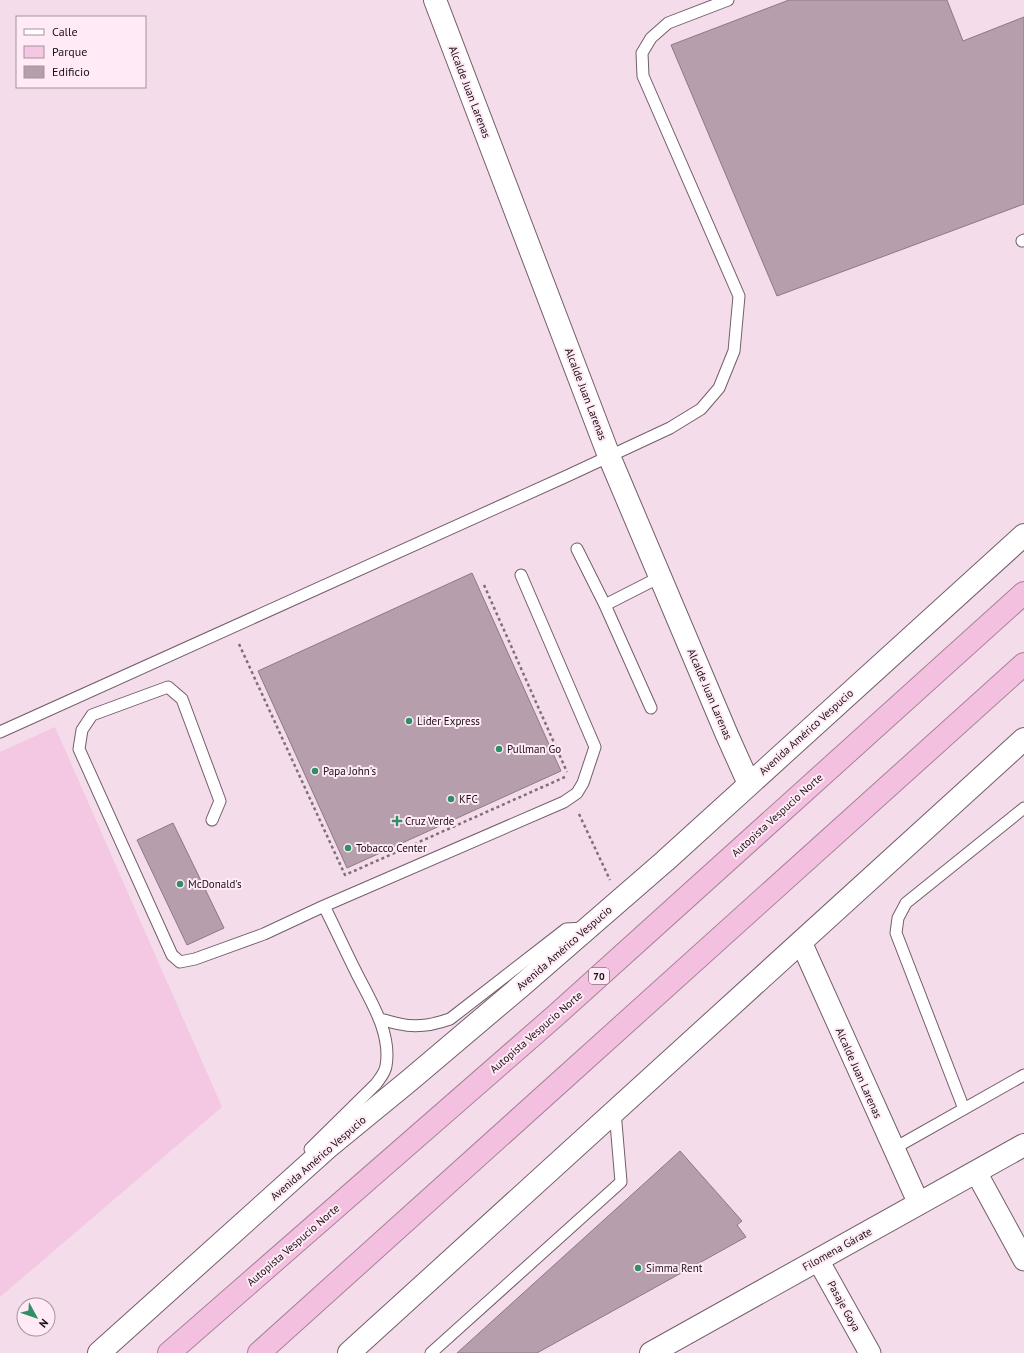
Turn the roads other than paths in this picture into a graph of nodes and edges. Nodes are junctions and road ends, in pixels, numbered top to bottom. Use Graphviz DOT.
graph roads {
  1 [pos="435,0"];
  2 [pos="728,0"];
  3 [pos="609,456"];
  4 [pos="1024,536"];
  5 [pos="577,549"];
  6 [pos="521,575"];
  7 [pos="660,577"];
  8 [pos="1024,593"];
  9 [pos="605,605"];
  10 [pos="1024,664"];
  11 [pos="650,708"];
  12 [pos="0,732"];
  13 [pos="1024,739"];
  14 [pos="749,784"];
  15 [pos="1024,808"];
  16 [pos="212,820"];
  17 [pos="324,906"];
  18 [pos="589,927"];
  19 [pos="801,942"];
  20 [pos="379,1019"];
  21 [pos="1024,1075"];
  22 [pos="964,1109"];
  23 [pos="615,1111"];
  24 [pos="1024,1145"];
  25 [pos="893,1149"];
  26 [pos="976,1172"];
  27 [pos="919,1204"];
  28 [pos="262,1206"];
  29 [pos="818,1260"];
  30 [pos="1024,1260"];
  31 [pos="99,1353"];
  32 [pos="169,1353"];
  33 [pos="258,1353"];
  34 [pos="349,1353"];
  35 [pos="431,1353"];
  36 [pos="652,1353"];
  37 [pos="870,1353"];
  1 -- 3 [label="main road, Alcalde Juan Larenas"];
  2 -- 3 [label="lane"];
  3 -- 7 [label="main road, Alcalde Juan Larenas"];
  3 -- 12 [label="lane"];
  4 -- 14 [label="main road, Avenida Américo Vespucio"];
  5 -- 9 [label="lane"];
  6 -- 17 [label="lane"];
  7 -- 9 [label="lane"];
  7 -- 14 [label="main road, Alcalde Juan Larenas"];
  8 -- 32 [label="highway, Autopista Vespucio Norte / 70"];
  9 -- 11 [label="lane"];
  10 -- 33 [label="highway"];
  13 -- 19 [label="main road"];
  14 -- 18 [label="main road, Avenida Américo Vespucio"];
  15 -- 22 [label="lane"];
  16 -- 17 [label="lane"];
  17 -- 20 [label="lane"];
  18 -- 20 [label="lane"];
  18 -- 28 [label="main road, Avenida Américo Vespucio"];
  19 -- 23 [label="main road"];
  19 -- 25 [label="street, Alcalde Juan Larenas"];
  20 -- 28 [label="lane"];
  21 -- 22 [label="lane"];
  22 -- 25 [label="lane"];
  23 -- 34 [label="main road"];
  23 -- 35 [label="lane"];
  24 -- 26 [label="main road, Filomena Gárate"];
  25 -- 27 [label="street, Alcalde Juan Larenas"];
  26 -- 27 [label="main road, Filomena Gárate"];
  26 -- 30 [label="street"];
  27 -- 29 [label="main road, Filomena Gárate"];
  28 -- 31 [label="main road, Avenida Américo Vespucio"];
  29 -- 36 [label="main road, Filomena Gárate"];
  29 -- 37 [label="street, Pasaje Goya"];
}
